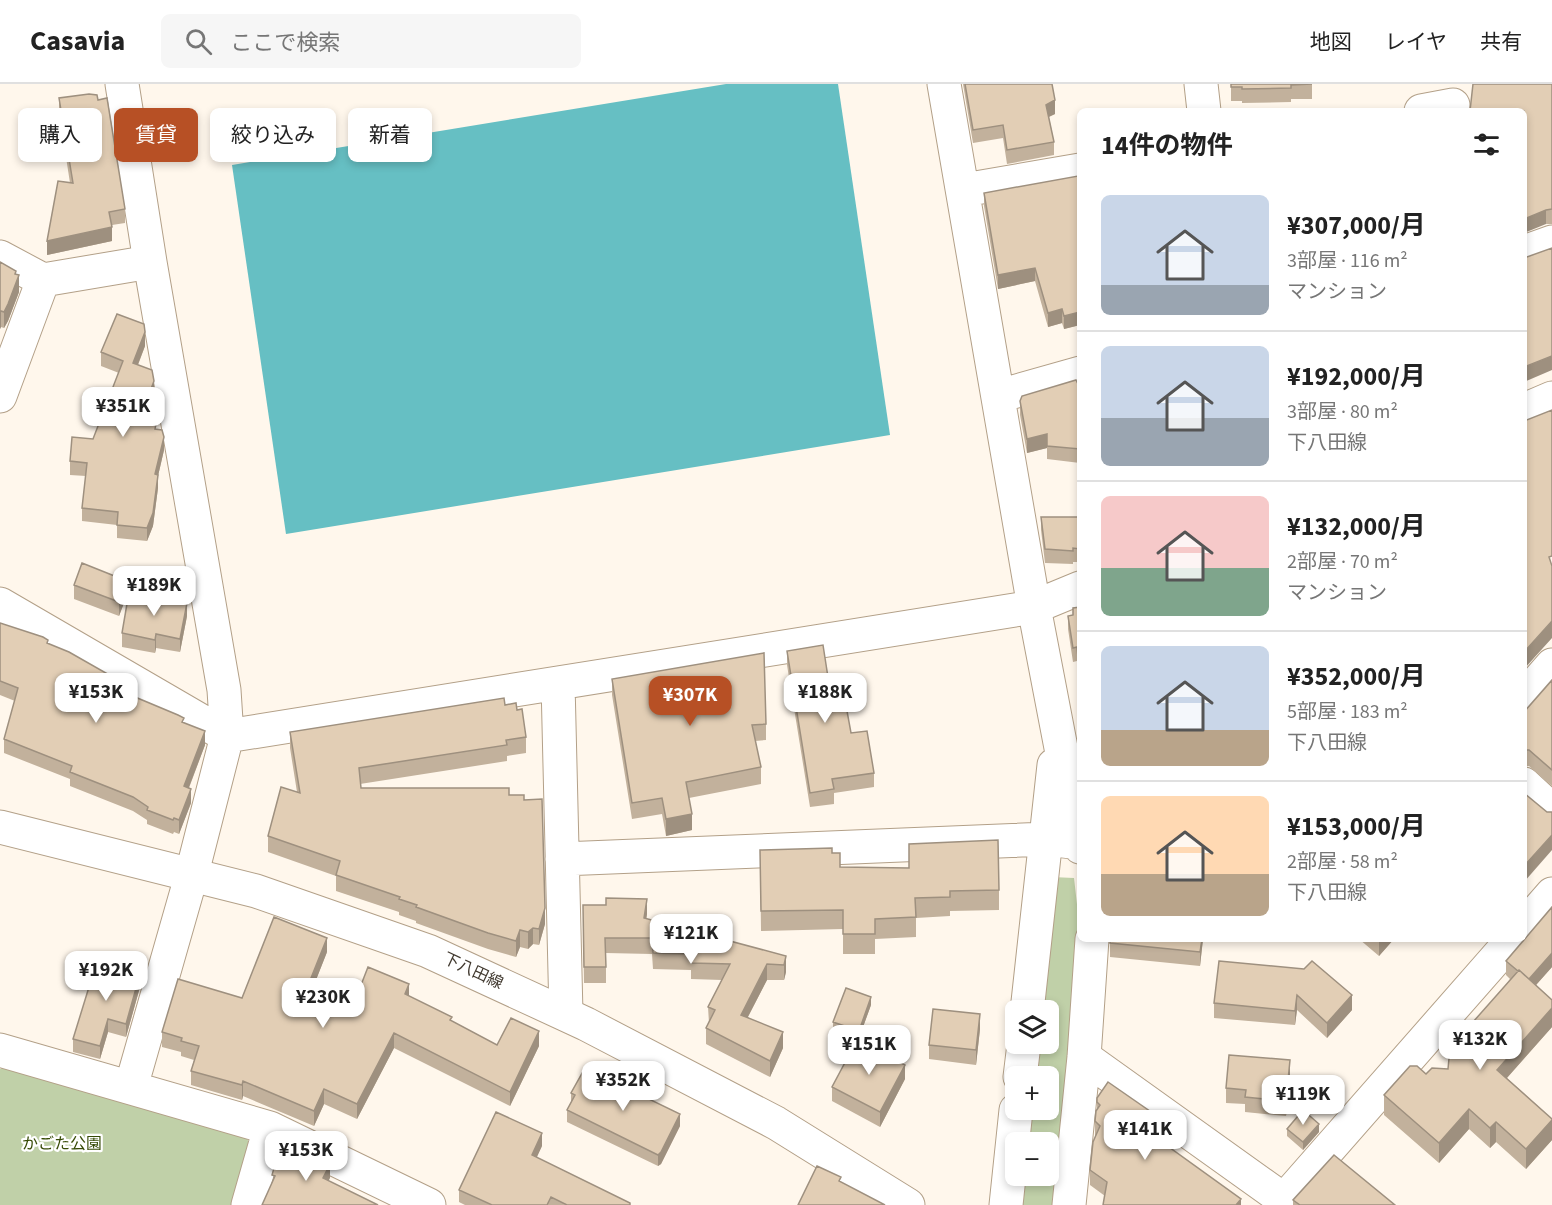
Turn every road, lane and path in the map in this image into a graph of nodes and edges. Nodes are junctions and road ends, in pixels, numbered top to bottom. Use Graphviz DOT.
graph roads {
  1 [pos="122,84"];
  2 [pos="944,84"];
  3 [pos="1202,84"];
  4 [pos="1454,100"];
  5 [pos="1204,108"];
  6 [pos="1430,108"];
  7 [pos="1077,171"];
  8 [pos="964,190"];
  9 [pos="1552,242"];
  10 [pos="1527,251"];
  11 [pos="0,257"];
  12 [pos="150,262"];
  13 [pos="43,280"];
  14 [pos="1077,374"];
  15 [pos="0,396"];
  16 [pos="999,396"];
  17 [pos="1552,398"];
  18 [pos="1527,409"];
  19 [pos="1077,589"];
  20 [pos="0,604"];
  21 [pos="1034,607"];
  22 [pos="1552,665"];
  23 [pos="558,683"];
  24 [pos="1527,694"];
  25 [pos="1058,726"];
  26 [pos="227,736"];
  27 [pos="1527,787"];
  28 [pos="1552,810"];
  29 [pos="0,827"];
  30 [pos="1077,827"];
  31 [pos="1047,839"];
  32 [pos="1077,843"];
  33 [pos="562,859"];
  34 [pos="191,877"];
  35 [pos="1552,894"];
  36 [pos="1527,923"];
  37 [pos="1092,942"];
  38 [pos="1510,942"];
  39 [pos="1028,1000"];
  40 [pos="566,1014"];
  41 [pos="0,1050"];
  42 [pos="1084,1057"];
  43 [pos="131,1087"];
  44 [pos="1015,1120"];
  45 [pos="270,1128"];
  46 [pos="248,1205"];
  47 [pos="429,1205"];
  48 [pos="908,1205"];
  49 [pos="1006,1205"];
  50 [pos="1069,1205"];
  1 -- 12 [label="street"];
  2 -- 8 [label="street"];
  3 -- 5 [label="street"];
  4 -- 6 [label="street"];
  7 -- 8 [label="street"];
  8 -- 16 [label="street"];
  9 -- 10 [label="street"];
  11 -- 13 [label="street"];
  12 -- 13 [label="street"];
  12 -- 26 [label="street"];
  13 -- 15 [label="street"];
  14 -- 16 [label="street"];
  16 -- 21 [label="street"];
  17 -- 18 [label="street"];
  19 -- 21 [label="street"];
  20 -- 26 [label="street"];
  21 -- 23 [label="street"];
  21 -- 25 [label="street"];
  22 -- 24 [label="street"];
  23 -- 26 [label="street"];
  23 -- 33 [label="street"];
  25 -- 30 [label="street"];
  25 -- 31 [label="street"];
  26 -- 34 [label="street"];
  27 -- 28 [label="street"];
  29 -- 34 [label="street, 下八田線"];
  31 -- 32 [label="street"];
  31 -- 33 [label="street"];
  31 -- 39 [label="street"];
  33 -- 40 [label="street"];
  34 -- 40 [label="street, 下八田線"];
  34 -- 43 [label="street"];
  35 -- 36 [label="street"];
  37 -- 42 [label="street"];
  38 -- 42 [label="street"];
  40 -- 48 [label="street, 下八田線"];
  41 -- 43 [label="street"];
  42 -- 50 [label="street"];
  43 -- 45 [label="street"];
  44 -- 49 [label="street"];
  45 -- 46 [label="street"];
  45 -- 47 [label="street"];
}
